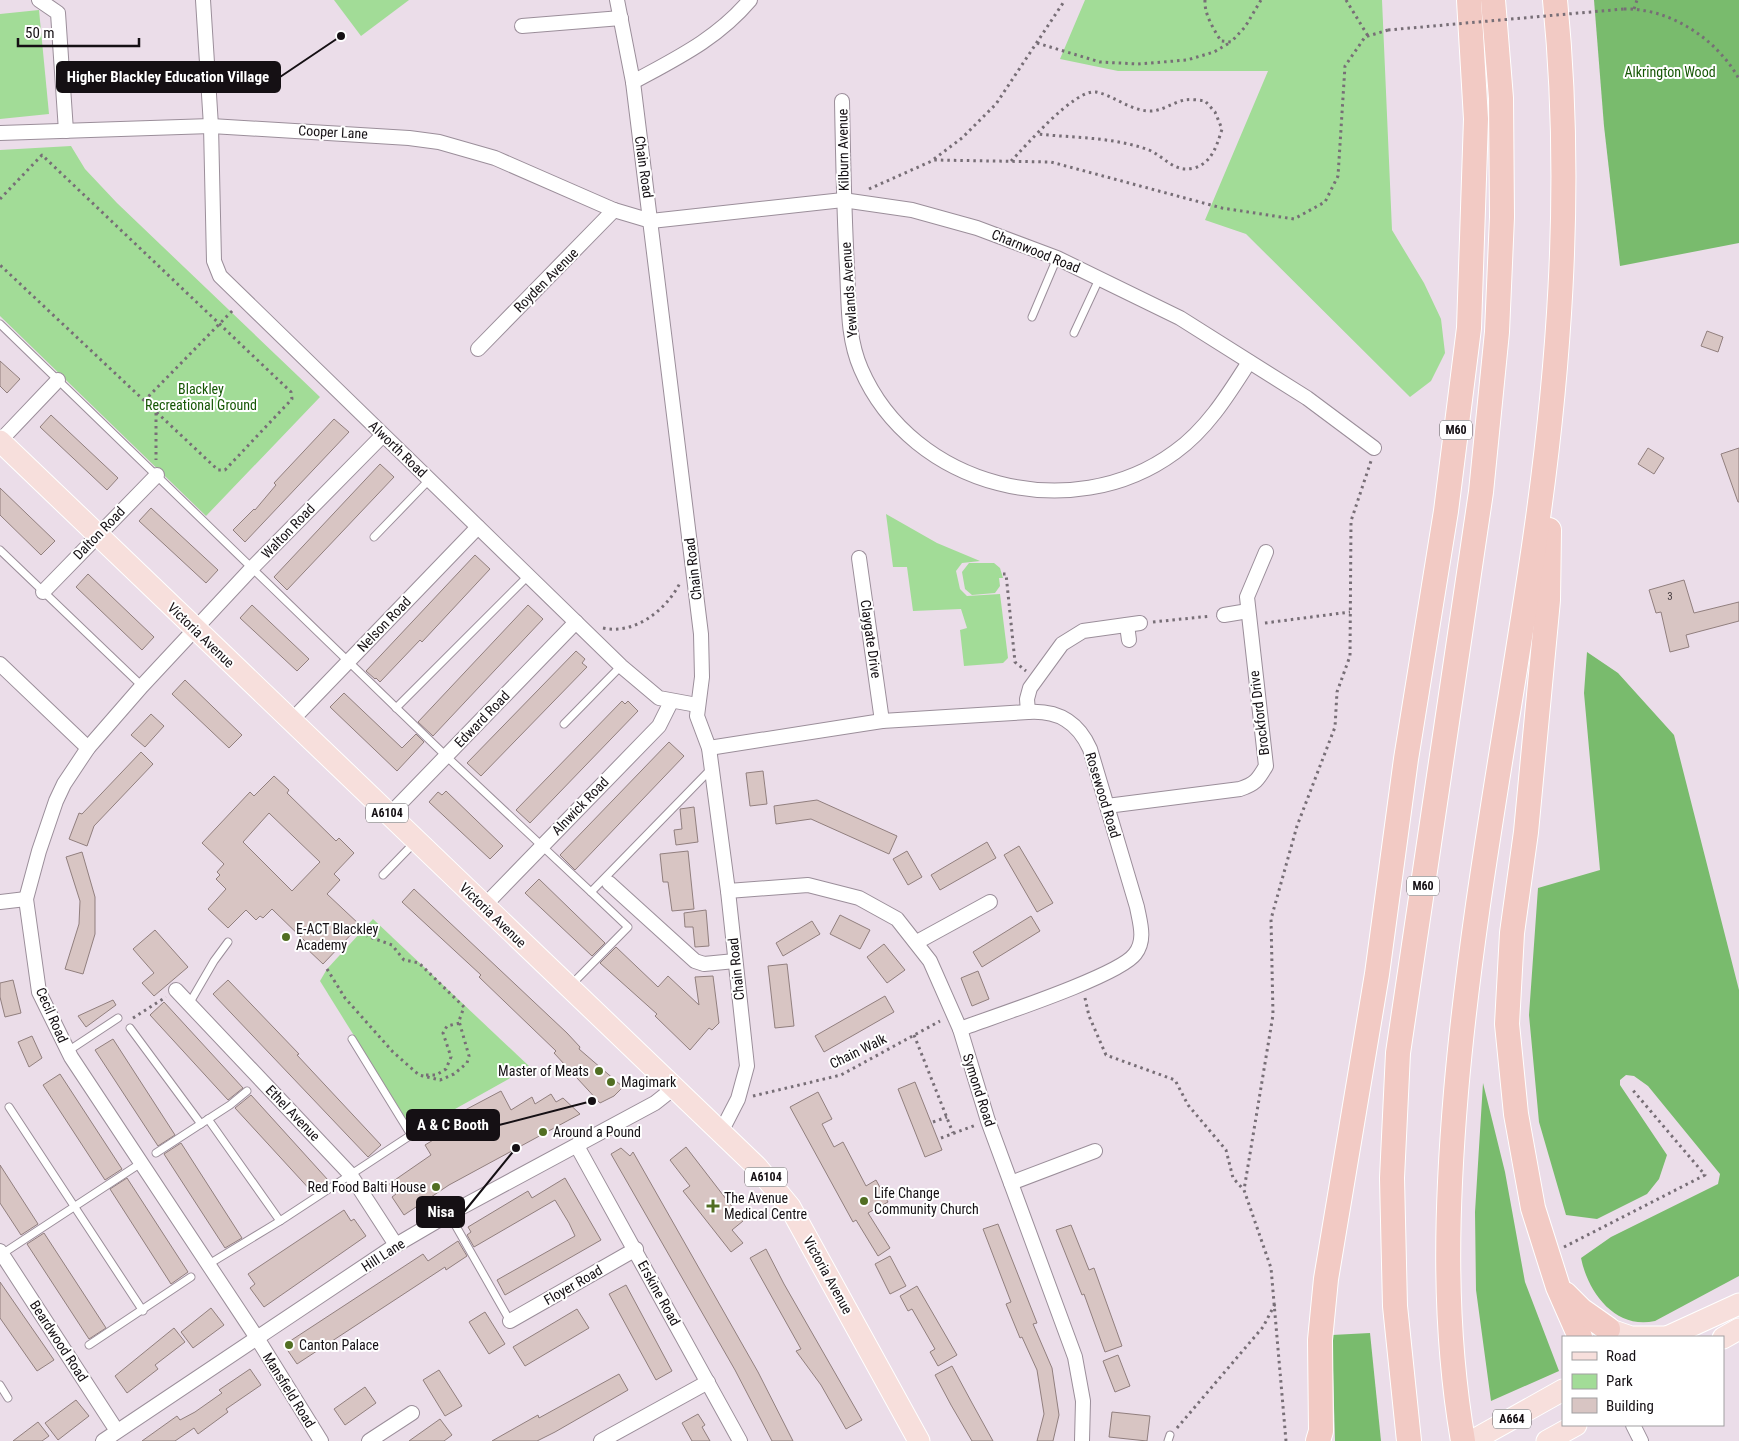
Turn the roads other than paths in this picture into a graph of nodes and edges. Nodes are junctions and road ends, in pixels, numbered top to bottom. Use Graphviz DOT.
graph roads {
  1 [pos="39,0"];
  2 [pos="203,0"];
  3 [pos="617,0"];
  4 [pos="750,0"];
  5 [pos="1469,0"];
  6 [pos="1493,0"];
  7 [pos="1555,0"];
  8 [pos="621,18"];
  9 [pos="522,26"];
  10 [pos="633,82"];
  11 [pos="842,100"];
  12 [pos="211,126"];
  13 [pos="66,131"];
  14 [pos="0,134"];
  15 [pos="843,200"];
  16 [pos="614,210"];
  17 [pos="651,221"];
  18 [pos="1057,258"];
  19 [pos="1100,277"];
  20 [pos="1032,316"];
  21 [pos="0,324"];
  22 [pos="1497,332"];
  23 [pos="1074,333"];
  24 [pos="478,349"];
  25 [pos="1249,362"];
  26 [pos="58,380"];
  27 [pos="1551,413"];
  28 [pos="383,435"];
  29 [pos="0,441"];
  30 [pos="1374,448"];
  31 [pos="157,475"];
  32 [pos="429,480"];
  33 [pos="478,527"];
  34 [pos="96,535"];
  35 [pos="374,537"];
  36 [pos="0,550"];
  37 [pos="1266,552"];
  38 [pos="859,558"];
  39 [pos="253,567"];
  40 [pos="528,576"];
  41 [pos="43,592"];
  42 [pos="1224,615"];
  43 [pos="1249,618"];
  44 [pos="576,622"];
  45 [pos="195,629"];
  46 [pos="1129,640"];
  47 [pos="348,661"];
  48 [pos="0,664"];
  49 [pos="621,666"];
  50 [pos="142,686"];
  51 [pos="671,702"];
  52 [pos="697,706"];
  53 [pos="396,708"];
  54 [pos="1028,712"];
  55 [pos="291,721"];
  56 [pos="882,721"];
  57 [pos="564,724"];
  58 [pos="88,748"];
  59 [pos="709,748"];
  60 [pos="446,756"];
  61 [pos="712,769"];
  62 [pos="1106,806"];
  63 [pos="389,815"];
  64 [pos="416,841"];
  65 [pos="542,846"];
  66 [pos="1394,857"];
  67 [pos="383,875"];
  68 [pos="610,883"];
  69 [pos="728,891"];
  70 [pos="591,892"];
  71 [pos="26,899"];
  72 [pos="0,902"];
  73 [pos="990,902"];
  74 [pos="484,906"];
  75 [pos="228,942"];
  76 [pos="917,942"];
  77 [pos="735,961"];
  78 [pos="570,987"];
  79 [pos="176,990"];
  80 [pos="189,1005"];
  81 [pos="118,1018"];
  82 [pos="130,1028"];
  83 [pos="960,1029"];
  84 [pos="352,1039"];
  85 [pos="68,1051"];
  86 [pos="674,1088"];
  87 [pos="247,1091"];
  88 [pos="9,1107"];
  89 [pos="208,1119"];
  90 [pos="201,1124"];
  91 [pos="721,1132"];
  92 [pos="577,1146"];
  93 [pos="1095,1151"];
  94 [pos="156,1153"];
  95 [pos="141,1163"];
  96 [pos="350,1174"];
  97 [pos="1011,1183"];
  98 [pos="74,1206"];
  99 [pos="449,1214"];
  100 [pos="280,1221"];
  101 [pos="396,1245"];
  102 [pos="636,1249"];
  103 [pos="1,1253"];
  104 [pos="209,1264"];
  105 [pos="5,1269"];
  106 [pos="191,1277"];
  107 [pos="1558,1288"];
  108 [pos="1739,1304"];
  109 [pos="143,1311"];
  110 [pos="510,1321"];
  111 [pos="1608,1329"];
  112 [pos="1739,1329"];
  113 [pos="1580,1336"];
  114 [pos="1628,1336"];
  115 [pos="1670,1336"];
  116 [pos="1724,1337"];
  117 [pos="257,1338"];
  118 [pos="89,1345"];
  119 [pos="708,1382"];
  120 [pos="0,1386"];
  121 [pos="1557,1393"];
  122 [pos="8,1398"];
  123 [pos="412,1413"];
  124 [pos="1574,1426"];
  125 [pos="1634,1426"];
  126 [pos="117,1431"];
  127 [pos="1320,1438"];
  128 [pos="103,1441"];
  129 [pos="321,1441"];
  130 [pos="369,1441"];
  131 [pos="601,1441"];
  132 [pos="740,1441"];
  133 [pos="919,1441"];
  134 [pos="1082,1441"];
  135 [pos="1409,1441"];
  136 [pos="1463,1441"];
  137 [pos="1472,1441"];
  138 [pos="1547,1441"];
  139 [pos="1641,1441"];
  1 -- 13 [label="street"];
  2 -- 12 [label="street, Alworth Road"];
  3 -- 8 [label="street, Chain Road"];
  4 -- 10 [label="street"];
  5 -- 66 [label="highway, M60"];
  6 -- 22 [label="highway, M60"];
  7 -- 27 [label="highway"];
  8 -- 9 [label="street"];
  8 -- 10 [label="street, Chain Road"];
  10 -- 17 [label="street, Chain Road"];
  11 -- 15 [label="street, Kilburn Avenue"];
  12 -- 13 [label="street, Cooper Lane"];
  12 -- 16 [label="street, Cooper Lane"];
  12 -- 28 [label="street, Alworth Road"];
  13 -- 14 [label="street, Cooper Lane"];
  15 -- 17 [label="street, Charnwood Road"];
  15 -- 18 [label="street, Charnwood Road"];
  15 -- 25 [label="street, Yewlands Avenue"];
  16 -- 17 [label="street, Cooper Lane"];
  16 -- 24 [label="street, Royden Avenue"];
  17 -- 52 [label="street, Chain Road"];
  18 -- 19 [label="street, Charnwood Road"];
  18 -- 20 [label="lane"];
  19 -- 23 [label="lane"];
  19 -- 25 [label="street, Charnwood Road"];
  21 -- 26 [label="lane"];
  22 -- 66 [label="highway, M60"];
  22 -- 135 [label="highway, M60"];
  25 -- 30 [label="street, Charnwood Road"];
  26 -- 29 [label="street"];
  26 -- 31 [label="lane"];
  27 -- 107 [label="highway"];
  27 -- 136 [label="highway"];
  28 -- 32 [label="street, Alworth Road"];
  28 -- 39 [label="street, Walton Road"];
  29 -- 34 [label="main road, Victoria Avenue / A6104"];
  31 -- 34 [label="street, Dalton Road"];
  31 -- 39 [label="lane"];
  32 -- 33 [label="street, Alworth Road"];
  32 -- 35 [label="lane"];
  33 -- 40 [label="street, Alworth Road"];
  33 -- 47 [label="street, Nelson Road"];
  34 -- 41 [label="street, Dalton Road"];
  34 -- 45 [label="main road, Victoria Avenue / A6104"];
  36 -- 41 [label="lane"];
  37 -- 43 [label="street, Brockford Drive"];
  38 -- 56 [label="street, Claygate Drive"];
  39 -- 45 [label="street, Walton Road"];
  39 -- 47 [label="lane"];
  40 -- 44 [label="street, Alworth Road"];
  40 -- 53 [label="lane"];
  41 -- 50 [label="lane"];
  42 -- 43 [label="street"];
  43 -- 62 [label="street, Brockford Drive"];
  44 -- 49 [label="street, Alworth Road"];
  44 -- 60 [label="street, Edward Road"];
  45 -- 50 [label="street, Cecil Road"];
  45 -- 55 [label="main road, Victoria Avenue / A6104"];
  46 -- 54 [label="street"];
  47 -- 53 [label="lane"];
  47 -- 55 [label="street, Nelson Road"];
  48 -- 58 [label="street"];
  49 -- 51 [label="street, Alworth Road"];
  49 -- 57 [label="lane"];
  50 -- 58 [label="street, Cecil Road"];
  51 -- 52 [label="street, Alworth Road"];
  51 -- 65 [label="street, Alnwick Road"];
  52 -- 59 [label="street, Chain Road"];
  53 -- 60 [label="lane"];
  54 -- 56 [label="street, Rosewood Road"];
  54 -- 62 [label="street, Rosewood Road"];
  55 -- 63 [label="main road, Victoria Avenue / A6104"];
  56 -- 59 [label="street, Rosewood Road"];
  58 -- 71 [label="street, Cecil Road"];
  59 -- 61 [label="street, Chain Road"];
  60 -- 63 [label="street, Edward Road"];
  60 -- 65 [label="lane"];
  61 -- 69 [label="street, Chain Road"];
  61 -- 70 [label="lane"];
  62 -- 83 [label="street, Rosewood Road"];
  63 -- 64 [label="main road, Victoria Avenue / A6104"];
  64 -- 67 [label="lane"];
  64 -- 74 [label="main road, Victoria Avenue / A6104"];
  65 -- 70 [label="lane"];
  65 -- 74 [label="street, Alnwick Road"];
  66 -- 127 [label="highway, M60"];
  68 -- 77 [label="street"];
  69 -- 76 [label="street, Symond Road"];
  69 -- 77 [label="street, Chain Road"];
  70 -- 78 [label="lane"];
  71 -- 72 [label="street"];
  71 -- 85 [label="street, Cecil Road"];
  73 -- 76 [label="street"];
  74 -- 78 [label="main road, Victoria Avenue / A6104"];
  75 -- 80 [label="lane"];
  76 -- 83 [label="street, Symond Road"];
  77 -- 91 [label="street, Chain Road"];
  78 -- 86 [label="main road, Victoria Avenue / A6104"];
  79 -- 80 [label="street, Ethel Avenue"];
  80 -- 96 [label="street, Ethel Avenue"];
  81 -- 85 [label="lane"];
  82 -- 90 [label="lane"];
  83 -- 97 [label="street, Symond Road"];
  84 -- 96 [label="lane"];
  85 -- 95 [label="street, Cecil Road"];
  86 -- 91 [label="main road, Victoria Avenue / A6104"];
  86 -- 92 [label="street, Hill Lane"];
  87 -- 89 [label="lane"];
  88 -- 98 [label="lane"];
  89 -- 90 [label="lane"];
  89 -- 100 [label="lane"];
  90 -- 94 [label="lane"];
  91 -- 133 [label="main road, Victoria Avenue / A6104"];
  92 -- 99 [label="street, Hill Lane"];
  92 -- 102 [label="street, Erskine Road"];
  93 -- 97 [label="street"];
  95 -- 98 [label="lane"];
  95 -- 104 [label="street, Cecil Road"];
  96 -- 100 [label="lane"];
  96 -- 101 [label="street, Ethel Avenue"];
  97 -- 134 [label="street, Symond Road"];
  98 -- 103 [label="lane"];
  98 -- 109 [label="lane"];
  99 -- 101 [label="street, Hill Lane"];
  99 -- 110 [label="lane"];
  100 -- 104 [label="lane"];
  101 -- 117 [label="street, Hill Lane"];
  102 -- 110 [label="street, Floyer Road"];
  102 -- 119 [label="street, Erskine Road"];
  103 -- 105 [label="street, Beardwood Road"];
  104 -- 117 [label="street, Cecil Road"];
  105 -- 126 [label="street, Beardwood Road"];
  106 -- 109 [label="lane"];
  107 -- 111 [label="highway"];
  107 -- 113 [label="highway"];
  108 -- 115 [label="main road"];
  109 -- 118 [label="lane"];
  111 -- 114 [label="main road"];
  112 -- 116 [label="main road"];
  117 -- 126 [label="street, Hill Lane"];
  117 -- 129 [label="street, Mansfield Road"];
  119 -- 131 [label="street"];
  119 -- 132 [label="street, Erskine Road"];
  120 -- 122 [label="lane"];
  121 -- 137 [label="main road, A664"];
  123 -- 130 [label="street"];
  124 -- 138 [label="main road"];
  125 -- 139 [label="street"];
  126 -- 128 [label="street, Hill Lane"];
}
